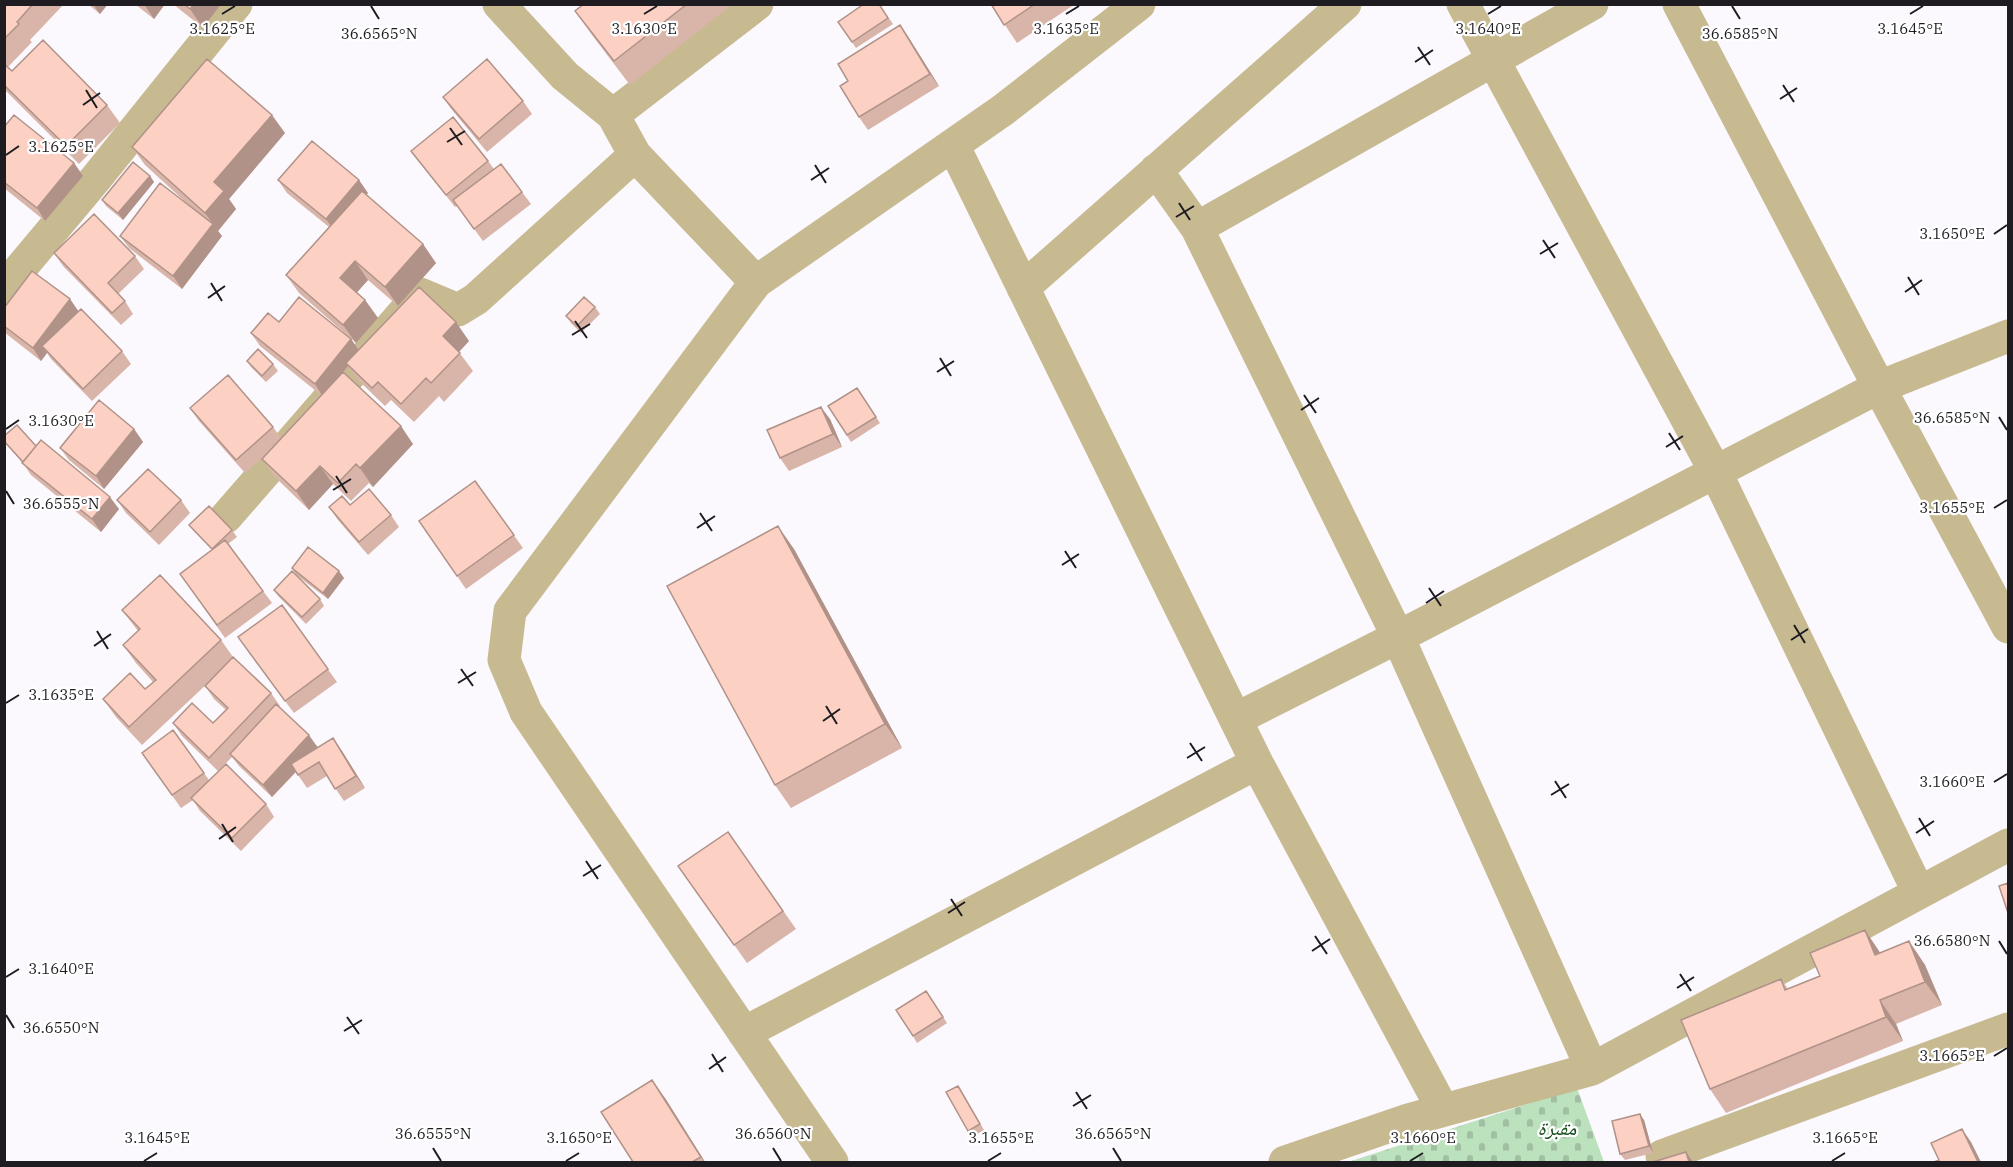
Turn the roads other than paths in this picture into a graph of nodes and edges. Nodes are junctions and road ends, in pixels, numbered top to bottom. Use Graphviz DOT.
graph roads {
  1 [pos="236,4"];
  2 [pos="499,4"];
  3 [pos="757,4"];
  4 [pos="1139,4"];
  5 [pos="1345,4"];
  6 [pos="1463,4"];
  7 [pos="1592,4"];
  8 [pos="1679,4"];
  9 [pos="1493,60"];
  10 [pos="613,115"];
  11 [pos="953,146"];
  12 [pos="635,155"];
  13 [pos="1156,170"];
  14 [pos="1197,228"];
  15 [pos="756,282"];
  16 [pos="4,288"];
  17 [pos="1023,288"];
  18 [pos="2008,336"];
  19 [pos="1879,387"];
  20 [pos="1715,471"];
  21 [pos="226,517"];
  22 [pos="2008,627"];
  23 [pos="1398,637"];
  24 [pos="1236,719"];
  25 [pos="1257,763"];
  26 [pos="2008,845"];
  27 [pos="1918,893"];
  28 [pos="2008,1029"];
  29 [pos="744,1033"];
  30 [pos="1592,1068"];
  31 [pos="1443,1110"];
  32 [pos="1662,1156"];
  33 [pos="832,1162"];
  34 [pos="1285,1162"];
  1 -- 16 [label="street"];
  2 -- 10 [label="street"];
  3 -- 10 [label="street"];
  4 -- 11 [label="street"];
  5 -- 13 [label="street"];
  6 -- 9 [label="street"];
  7 -- 9 [label="street"];
  8 -- 19 [label="street"];
  9 -- 14 [label="street"];
  9 -- 20 [label="street"];
  10 -- 12 [label="street"];
  11 -- 15 [label="street"];
  11 -- 17 [label="street"];
  12 -- 15 [label="street"];
  12 -- 21 [label="street"];
  13 -- 14 [label="street"];
  13 -- 17 [label="street"];
  14 -- 23 [label="street"];
  15 -- 29 [label="street"];
  17 -- 24 [label="street"];
  18 -- 19 [label="street"];
  19 -- 20 [label="street"];
  19 -- 22 [label="street"];
  20 -- 23 [label="street"];
  20 -- 27 [label="street"];
  23 -- 24 [label="street"];
  23 -- 30 [label="street"];
  24 -- 25 [label="street"];
  25 -- 29 [label="street"];
  25 -- 31 [label="street"];
  26 -- 27 [label="street"];
  27 -- 30 [label="street"];
  28 -- 32 [label="street"];
  29 -- 33 [label="street"];
  30 -- 31 [label="street"];
  31 -- 34 [label="street"];
}
